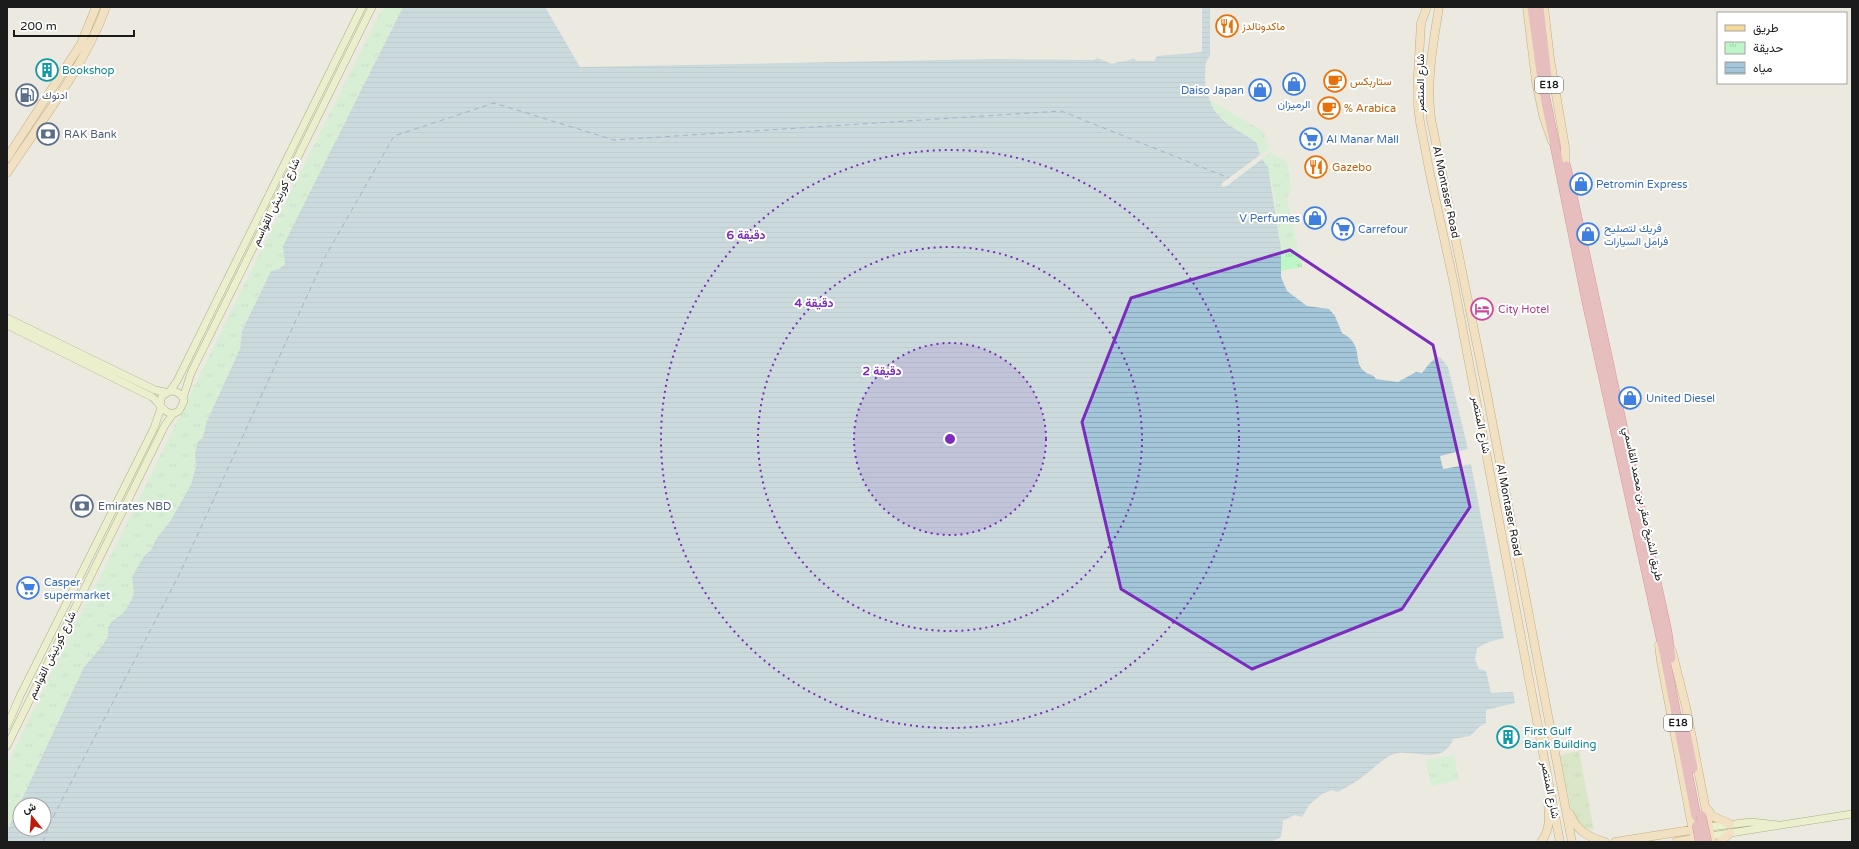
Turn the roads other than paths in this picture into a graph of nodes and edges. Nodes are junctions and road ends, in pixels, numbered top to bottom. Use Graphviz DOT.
graph roads {
  1 [pos="96,7"];
  2 [pos="106,7"];
  3 [pos="362,7"];
  4 [pos="372,7"];
  5 [pos="1527,7"];
  6 [pos="1532,7"];
  7 [pos="1539,7"];
  8 [pos="1544,7"];
  9 [pos="1426,9"];
  10 [pos="1439,9"];
  11 [pos="343,34"];
  12 [pos="346,41"];
  13 [pos="1418,106"];
  14 [pos="1432,125"];
  15 [pos="1555,145"];
  16 [pos="7,158"];
  17 [pos="1565,163"];
  18 [pos="7,173"];
  19 [pos="7,318"];
  20 [pos="7,325"];
  21 [pos="168,392"];
  22 [pos="183,398"];
  23 [pos="161,406"];
  24 [pos="173,414"];
  25 [pos="1662,631"];
  26 [pos="7,726"];
  27 [pos="7,746"];
  28 [pos="1547,772"];
  29 [pos="1565,800"];
  30 [pos="1698,812"];
  31 [pos="1852,814"];
  32 [pos="1730,829"];
  33 [pos="1693,830"];
  34 [pos="1671,834"];
  35 [pos="1710,837"];
  36 [pos="1697,841"];
  37 [pos="1541,842"];
  38 [pos="1560,842"];
  39 [pos="1572,842"];
  40 [pos="1605,842"];
  41 [pos="1615,842"];
  42 [pos="1676,842"];
  43 [pos="1720,842"];
  1 -- 16 [label="main road"];
  2 -- 18 [label="main road"];
  3 -- 12 [label="main road, شارع كورنيش القواسم"];
  4 -- 22 [label="main road, شارع كورنيش القواسم"];
  5 -- 15 [label="main road"];
  6 -- 15 [label="highway, طريق الشيخ صقر بن محمد القاسمي / E18"];
  7 -- 17 [label="highway, طريق الشيخ صقر بن محمد القاسمي / E18"];
  8 -- 17 [label="main road"];
  9 -- 13 [label="main road, شارع المنتصر"];
  10 -- 14 [label="main road, Al Montaser Road"];
  11 -- 12 [label="main road"];
  12 -- 21 [label="main road, شارع كورنيش القواسم"];
  13 -- 14 [label="main road"];
  13 -- 28 [label="main road, شارع المنتصر"];
  14 -- 29 [label="main road, Al Montaser Road"];
  15 -- 25 [label="highway, طريق الشيخ صقر بن محمد القاسمي / E18"];
  17 -- 25 [label="highway, طريق الشيخ صقر بن محمد القاسمي / E18"];
  19 -- 21 [label="main road"];
  20 -- 23 [label="main road"];
  21 -- 22 [label="main road"];
  21 -- 23 [label="main road"];
  22 -- 24 [label="main road"];
  23 -- 24 [label="main road"];
  23 -- 26 [label="main road, شارع كورنيش القواسم"];
  24 -- 27 [label="main road, شارع كورنيش القواسم"];
  25 -- 30 [label="highway, طريق الشيخ صقر بن محمد القاسمي / E18"];
  25 -- 30 [label="main road"];
  28 -- 37 [label="main road"];
  28 -- 38 [label="main road, شارع المنتصر"];
  29 -- 39 [label="main road, شارع المنتصر"];
  29 -- 40 [label="main road"];
  30 -- 32 [label="main road"];
  30 -- 33 [label="main road"];
  30 -- 34 [label="main road"];
  30 -- 35 [label="highway, طريق الشيخ صقر بن محمد القاسمي / E18, bridge"];
  30 -- 35 [label="main road"];
  30 -- 36 [label="highway, طريق الشيخ صقر بن محمد القاسمي / E18, bridge"];
  31 -- 32 [label="main road"];
  32 -- 35 [label="main road"];
  32 -- 43 [label="main road"];
  33 -- 34 [label="main road"];
  33 -- 35 [label="main road"];
  33 -- 36 [label="main road"];
  34 -- 41 [label="main road"];
  35 -- 36 [label="main road"];
  36 -- 42 [label="main road"];
}
